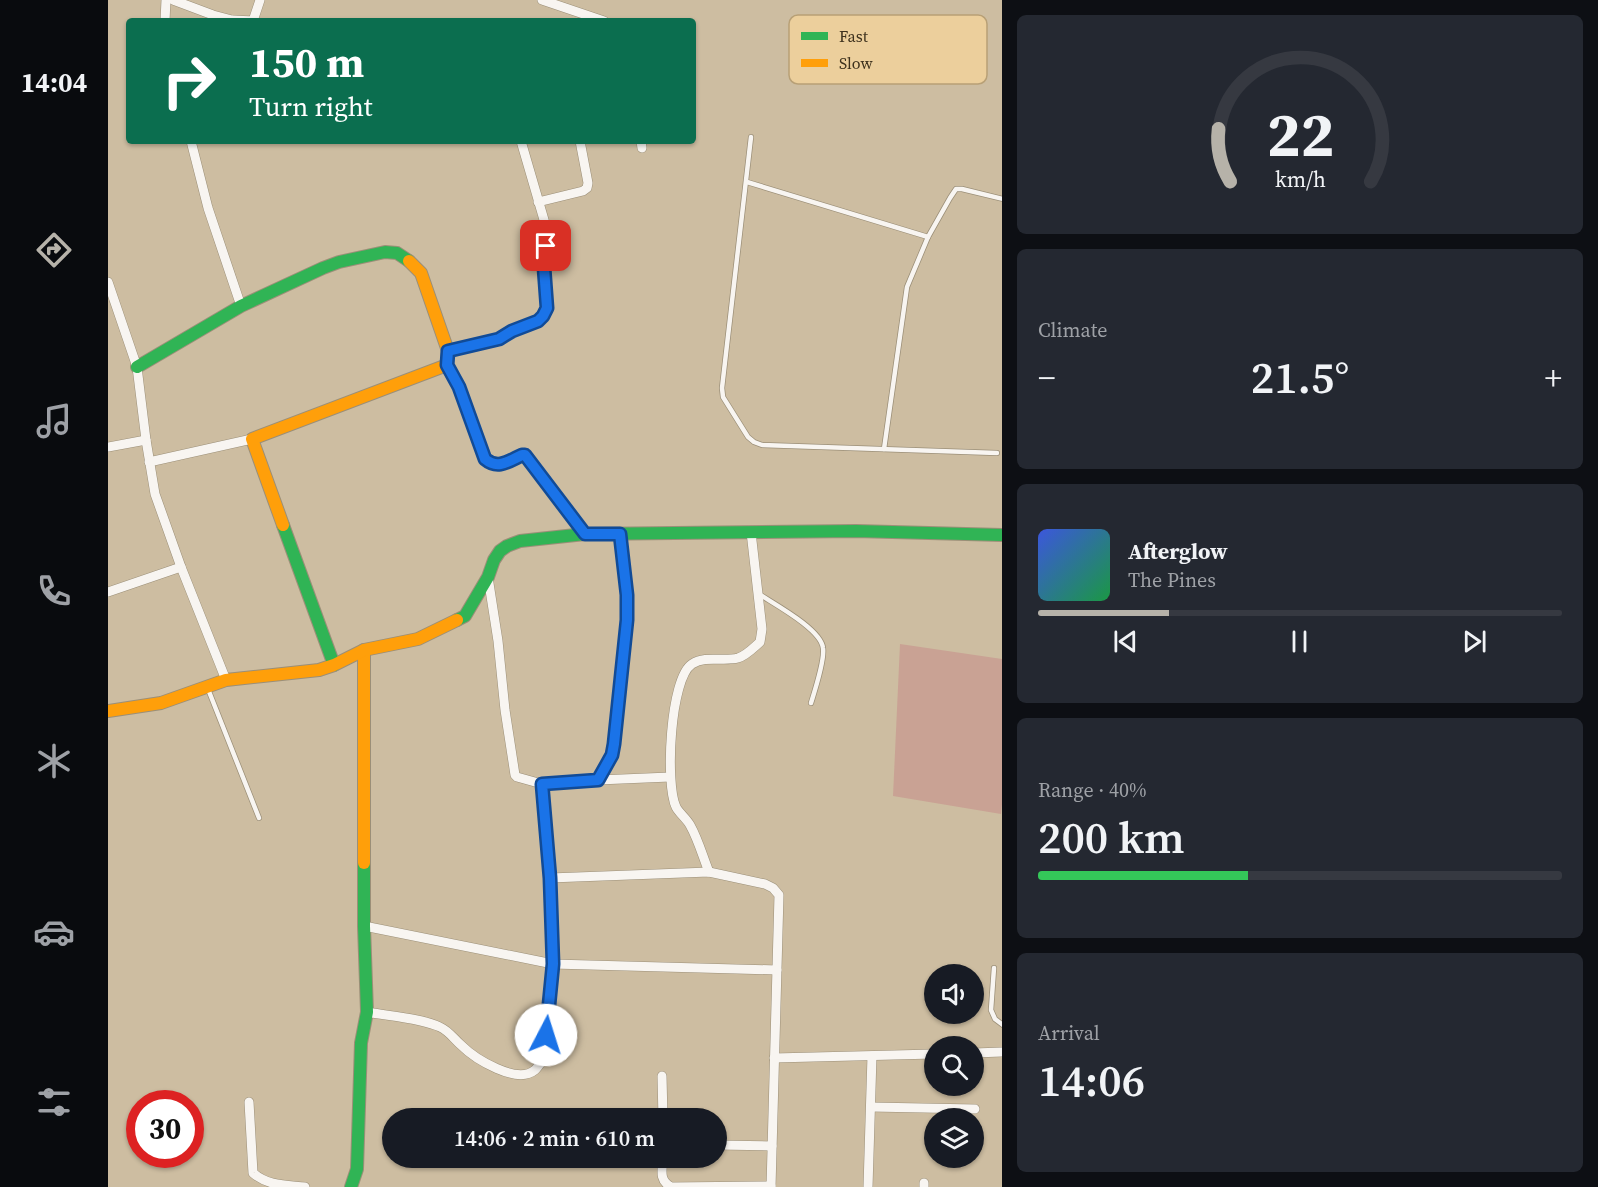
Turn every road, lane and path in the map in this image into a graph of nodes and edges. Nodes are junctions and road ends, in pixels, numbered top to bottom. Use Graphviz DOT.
graph roads {
  1 [pos="166,0"];
  2 [pos="173,0"];
  3 [pos="261,0"];
  4 [pos="542,0"];
  5 [pos="165,18"];
  6 [pos="224,18"];
  7 [pos="254,18"];
  8 [pos="595,18"];
  9 [pos="752,137"];
  10 [pos="192,144"];
  11 [pos="521,144"];
  12 [pos="581,144"];
  13 [pos="747,182"];
  14 [pos="1002,199"];
  15 [pos="538,202"];
  16 [pos="928,237"];
  17 [pos="108,282"];
  18 [pos="241,306"];
  19 [pos="448,351"];
  20 [pos="447,365"];
  21 [pos="137,367"];
  22 [pos="252,439"];
  23 [pos="146,440"];
  24 [pos="108,447"];
  25 [pos="884,449"];
  26 [pos="997,453"];
  27 [pos="149,462"];
  28 [pos="751,532"];
  29 [pos="585,534"];
  30 [pos="620,534"];
  31 [pos="1002,535"];
  32 [pos="181,567"];
  33 [pos="488,577"];
  34 [pos="108,592"];
  35 [pos="759,594"];
  36 [pos="364,650"];
  37 [pos="334,665"];
  38 [pos="226,680"];
  39 [pos="207,686"];
  40 [pos="811,703"];
  41 [pos="108,711"];
  42 [pos="670,777"];
  43 [pos="598,780"];
  44 [pos="542,784"];
  45 [pos="259,818"];
  46 [pos="709,872"];
  47 [pos="550,878"];
  48 [pos="364,926"];
  49 [pos="553,964"];
  50 [pos="994,968"];
  51 [pos="777,970"];
  52 [pos="367,1012"];
  53 [pos="1002,1025"];
  54 [pos="1002,1052"];
  55 [pos="984,1053"];
  56 [pos="924,1054"];
  57 [pos="872,1056"];
  58 [pos="774,1058"];
  59 [pos="662,1076"];
  60 [pos="249,1102"];
  61 [pos="871,1107"];
  62 [pos="663,1108"];
  63 [pos="924,1108"];
  64 [pos="727,1145"];
  65 [pos="772,1146"];
  66 [pos="662,1168"];
  67 [pos="771,1186"];
  68 [pos="305,1187"];
  69 [pos="351,1187"];
  70 [pos="868,1187"];
  1 -- 5 [label="street"];
  2 -- 6 [label="street"];
  3 -- 7 [label="street"];
  4 -- 8 [label="street"];
  9 -- 13 [label="lane"];
  10 -- 18 [label="street"];
  11 -- 15 [label="street"];
  12 -- 15 [label="street"];
  13 -- 16 [label="lane"];
  13 -- 25 [label="lane"];
  14 -- 16 [label="lane"];
  15 -- 19 [label="street"];
  16 -- 25 [label="lane"];
  17 -- 21 [label="street"];
  18 -- 19 [label="street"];
  18 -- 21 [label="street"];
  19 -- 20 [label="street"];
  20 -- 22 [label="street"];
  20 -- 29 [label="street"];
  21 -- 23 [label="street"];
  22 -- 27 [label="street"];
  22 -- 37 [label="street"];
  23 -- 24 [label="street"];
  23 -- 27 [label="street"];
  25 -- 26 [label="lane"];
  27 -- 32 [label="street"];
  28 -- 30 [label="street"];
  28 -- 31 [label="street"];
  28 -- 35 [label="street"];
  29 -- 30 [label="street"];
  29 -- 33 [label="street"];
  30 -- 43 [label="street"];
  32 -- 34 [label="street"];
  32 -- 38 [label="street"];
  33 -- 36 [label="street"];
  33 -- 44 [label="street"];
  35 -- 40 [label="lane"];
  35 -- 42 [label="street"];
  36 -- 37 [label="street"];
  36 -- 48 [label="street"];
  37 -- 38 [label="street"];
  38 -- 39 [label="street"];
  39 -- 41 [label="street"];
  39 -- 45 [label="lane"];
  42 -- 43 [label="street"];
  42 -- 46 [label="street"];
  43 -- 44 [label="street"];
  44 -- 47 [label="street"];
  46 -- 47 [label="street"];
  46 -- 51 [label="street"];
  47 -- 49 [label="street"];
  48 -- 49 [label="street"];
  48 -- 52 [label="street"];
  49 -- 51 [label="street"];
  49 -- 52 [label="street"];
  50 -- 53 [label="lane"];
  51 -- 58 [label="street"];
  52 -- 69 [label="street"];
  54 -- 55 [label="street"];
  56 -- 57 [label="street"];
  57 -- 58 [label="street"];
  57 -- 61 [label="street"];
  58 -- 65 [label="street"];
  59 -- 62 [label="street"];
  60 -- 68 [label="street"];
  61 -- 63 [label="street"];
  61 -- 70 [label="street"];
  64 -- 65 [label="street"];
  65 -- 67 [label="street"];
  66 -- 67 [label="street"];
}
